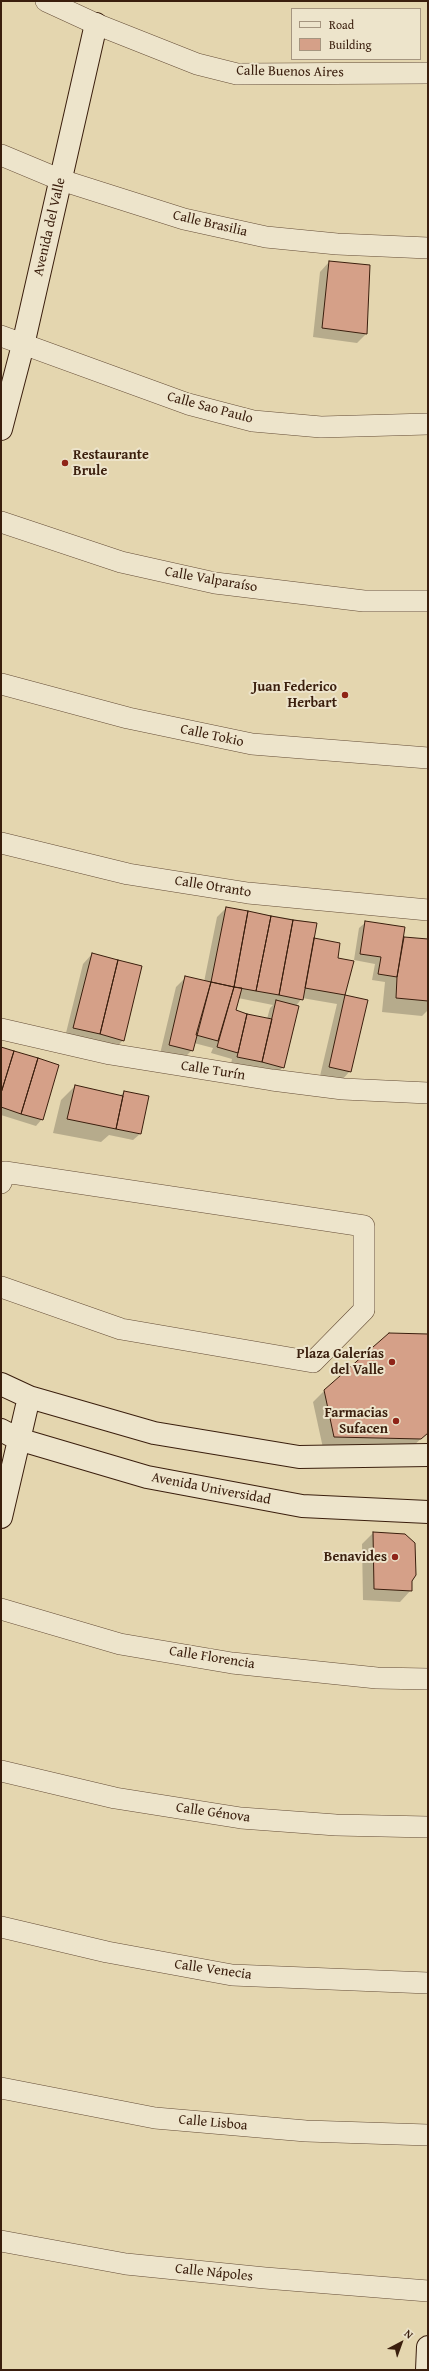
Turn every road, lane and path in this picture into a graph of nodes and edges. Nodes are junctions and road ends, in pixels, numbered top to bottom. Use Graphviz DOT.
graph roads {
  1 [pos="46,1"];
  2 [pos="96,24"];
  3 [pos="428,73"];
  4 [pos="1,155"];
  5 [pos="61,180"];
  6 [pos="428,248"];
  7 [pos="1,336"];
  8 [pos="23,345"];
  9 [pos="428,424"];
  10 [pos="1,429"];
  11 [pos="1,522"];
  12 [pos="428,601"];
  13 [pos="1,684"];
  14 [pos="428,758"];
  15 [pos="1,843"];
  16 [pos="428,910"];
  17 [pos="1,1029"];
  18 [pos="428,1093"];
  19 [pos="1,1183"];
  20 [pos="1,1287"];
  21 [pos="1,1384"];
  22 [pos="29,1397"];
  23 [pos="9,1435"];
  24 [pos="428,1455"];
  25 [pos="428,1512"];
  26 [pos="1,1516"];
  27 [pos="1,1609"];
  28 [pos="428,1680"];
  29 [pos="1,1771"];
  30 [pos="428,1827"];
  31 [pos="1,1927"];
  32 [pos="428,1983"];
  33 [pos="1,2088"];
  34 [pos="428,2135"];
  35 [pos="1,2241"];
  36 [pos="428,2291"];
  37 [pos="428,2347"];
  38 [pos="427,2370"];
  1 -- 2 [label="street, Calle Buenos Aires"];
  2 -- 3 [label="street, Calle Buenos Aires"];
  2 -- 5 [label="main road, Avenida del Valle"];
  4 -- 5 [label="street, Calle Brasilia"];
  5 -- 6 [label="street, Calle Brasilia"];
  5 -- 8 [label="main road, Avenida del Valle"];
  7 -- 8 [label="street, Calle Sao Paulo"];
  8 -- 9 [label="street, Calle Sao Paulo"];
  8 -- 10 [label="main road, Avenida del Valle"];
  11 -- 12 [label="street, Calle Valparaíso"];
  13 -- 14 [label="street, Calle Tokio"];
  15 -- 16 [label="street, Calle Otranto"];
  17 -- 18 [label="street, Calle Turín"];
  19 -- 20 [label="street"];
  21 -- 22 [label="main road"];
  22 -- 23 [label="main road"];
  22 -- 24 [label="main road"];
  23 -- 25 [label="main road, Avenida Universidad"];
  23 -- 26 [label="main road"];
  27 -- 28 [label="street, Calle Florencia"];
  29 -- 30 [label="street, Calle Génova"];
  31 -- 32 [label="street, Calle Venecia"];
  33 -- 34 [label="street, Calle Lisboa"];
  35 -- 36 [label="street, Calle Nápoles"];
  37 -- 38 [label="main road"];
}
